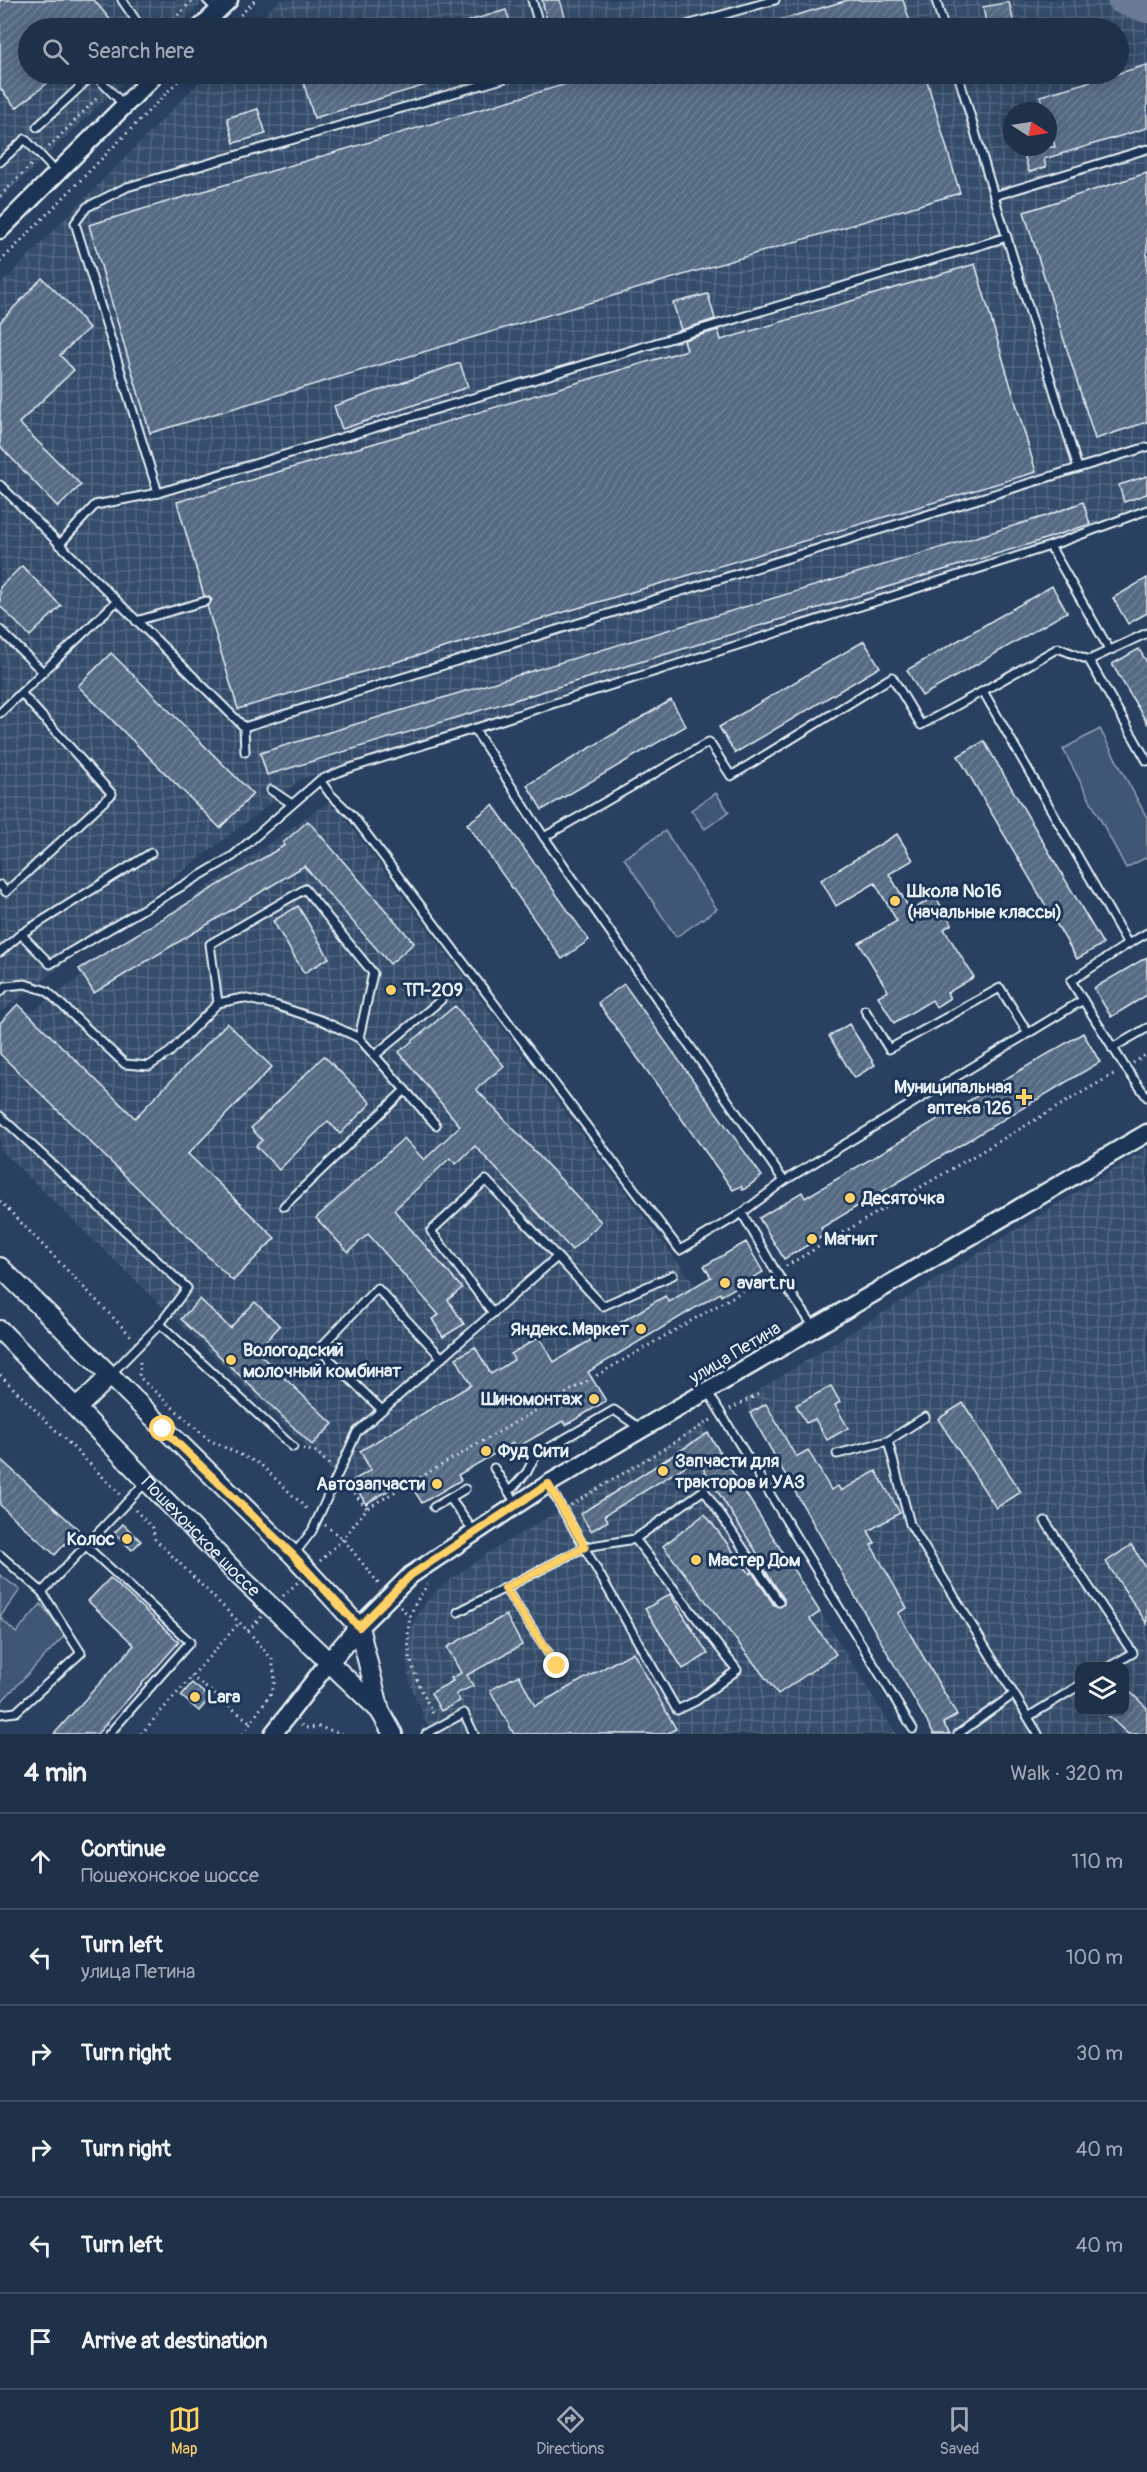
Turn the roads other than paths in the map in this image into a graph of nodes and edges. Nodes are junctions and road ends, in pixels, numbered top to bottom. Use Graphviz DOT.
graph roads {
  1 [pos="122,0"];
  2 [pos="532,0"];
  3 [pos="775,0"];
  4 [pos="936,0"];
  5 [pos="218,4"];
  6 [pos="134,18"];
  7 [pos="208,18"];
  8 [pos="537,18"];
  9 [pos="711,18"];
  10 [pos="941,18"];
  11 [pos="83,84"];
  12 [pos="103,84"];
  13 [pos="146,84"];
  14 [pos="485,84"];
  15 [pos="960,84"];
  16 [pos="124,105"];
  17 [pos="37,126"];
  18 [pos="1147,149"];
  19 [pos="0,162"];
  20 [pos="57,173"];
  21 [pos="994,196"];
  22 [pos="2,225"];
  23 [pos="1007,237"];
  24 [pos="1147,447"];
  25 [pos="1078,468"];
  26 [pos="0,486"];
  27 [pos="158,493"];
  28 [pos="1147,510"];
  29 [pos="59,545"];
  30 [pos="1050,546"];
  31 [pos="206,601"];
  32 [pos="117,602"];
  33 [pos="136,621"];
  34 [pos="0,630"];
  35 [pos="1147,633"];
  36 [pos="1109,650"];
  37 [pos="1089,660"];
  38 [pos="43,672"];
  39 [pos="983,691"];
  40 [pos="21,693"];
  41 [pos="0,713"];
  42 [pos="244,727"];
  43 [pos="475,730"];
  44 [pos="245,753"];
  45 [pos="1147,761"];
  46 [pos="320,780"];
  47 [pos="271,790"];
  48 [pos="292,804"];
  49 [pos="544,837"];
  50 [pos="152,853"];
  51 [pos="0,885"];
  52 [pos="1147,933"];
  53 [pos="21,934"];
  54 [pos="1128,944"];
  55 [pos="0,952"];
  56 [pos="0,992"];
  57 [pos="441,1000"];
  58 [pos="1083,1000"];
  59 [pos="218,1003"];
  60 [pos="865,1010"];
  61 [pos="1147,1028"];
  62 [pos="1028,1033"];
  63 [pos="359,1038"];
  64 [pos="1112,1048"];
  65 [pos="374,1056"];
  66 [pos="405,1090"];
  67 [pos="1147,1097"];
  68 [pos="0,1116"];
  69 [pos="436,1125"];
  70 [pos="1147,1133"];
  71 [pos="784,1181"];
  72 [pos="284,1206"];
  73 [pos="742,1213"];
  74 [pos="557,1257"];
  75 [pos="0,1267"];
  76 [pos="673,1275"];
  77 [pos="493,1313"];
  78 [pos="160,1324"];
  79 [pos="814,1328"];
  80 [pos="0,1330"];
  81 [pos="442,1358"];
  82 [pos="110,1376"];
  83 [pos="708,1392"];
  84 [pos="78,1407"];
  85 [pos="382,1410"];
  86 [pos="925,1417"];
  87 [pos="642,1430"];
  88 [pos="888,1441"];
  89 [pos="293,1447"];
  90 [pos="837,1454"];
  91 [pos="494,1468"];
  92 [pos="148,1481"];
  93 [pos="548,1484"];
  94 [pos="465,1489"];
  95 [pos="450,1498"];
  96 [pos="513,1498"];
  97 [pos="434,1507"];
  98 [pos="1045,1521"];
  99 [pos="474,1532"];
  100 [pos="635,1539"];
  101 [pos="86,1546"];
  102 [pos="585,1547"];
  103 [pos="0,1555"];
  104 [pos="293,1555"];
  105 [pos="505,1588"];
  106 [pos="42,1592"];
  107 [pos="778,1602"];
  108 [pos="458,1612"];
  109 [pos="359,1627"];
  110 [pos="1117,1662"];
  111 [pos="328,1663"];
  112 [pos="557,1666"];
  113 [pos="1075,1688"];
  114 [pos="1014,1694"];
  115 [pos="380,1711"];
  116 [pos="0,1714"];
  117 [pos="1028,1717"];
  118 [pos="913,1729"];
  119 [pos="109,1734"];
  120 [pos="273,1734"];
  121 [pos="393,1734"];
  122 [pos="426,1734"];
  123 [pos="474,1734"];
  124 [pos="957,1734"];
  125 [pos="1038,1734"];
  1 -- 6 [label="lane"];
  2 -- 8 [label="lane"];
  3 -- 9 [label="lane"];
  4 -- 10 [label="lane"];
  5 -- 7 [label="street"];
  11 -- 17 [label="lane"];
  12 -- 16 [label="lane"];
  13 -- 16 [label="street"];
  14 -- 27 [label="lane"];
  15 -- 21 [label="lane"];
  16 -- 20 [label="street"];
  18 -- 21 [label="lane"];
  19 -- 20 [label="lane"];
  20 -- 22 [label="street"];
  21 -- 23 [label="lane"];
  23 -- 25 [label="lane"];
  23 -- 27 [label="lane"];
  24 -- 25 [label="lane"];
  25 -- 42 [label="lane"];
  26 -- 29 [label="lane"];
  27 -- 29 [label="lane"];
  28 -- 30 [label="lane"];
  29 -- 32 [label="lane"];
  30 -- 36 [label="lane"];
  30 -- 43 [label="lane"];
  31 -- 33 [label="lane"];
  32 -- 33 [label="lane"];
  32 -- 38 [label="lane"];
  33 -- 42 [label="lane"];
  34 -- 38 [label="lane"];
  35 -- 36 [label="lane"];
  36 -- 37 [label="lane"];
  37 -- 39 [label="lane"];
  37 -- 45 [label="lane"];
  38 -- 40 [label="lane"];
  39 -- 49 [label="lane"];
  39 -- 54 [label="lane"];
  40 -- 41 [label="lane"];
  40 -- 51 [label="lane"];
  42 -- 44 [label="lane"];
  43 -- 46 [label="lane"];
  43 -- 49 [label="lane"];
  46 -- 48 [label="lane"];
  46 -- 73 [label="lane"];
  47 -- 48 [label="lane"];
  48 -- 53 [label="lane"];
  49 -- 71 [label="lane"];
  50 -- 53 [label="lane"];
  52 -- 54 [label="lane"];
  53 -- 55 [label="lane"];
  54 -- 58 [label="lane"];
  56 -- 59 [label="lane"];
  57 -- 65 [label="lane"];
  58 -- 62 [label="lane"];
  58 -- 64 [label="lane"];
  59 -- 63 [label="lane"];
  59 -- 63 [label="lane"];
  60 -- 62 [label="lane"];
  61 -- 64 [label="lane"];
  62 -- 71 [label="lane"];
  63 -- 65 [label="lane"];
  64 -- 67 [label="lane"];
  65 -- 66 [label="lane"];
  66 -- 69 [label="lane"];
  66 -- 72 [label="lane"];
  68 -- 78 [label="lane"];
  70 -- 79 [label="street, улица Петина"];
  71 -- 73 [label="lane"];
  73 -- 79 [label="lane"];
  74 -- 76 [label="lane"];
  74 -- 77 [label="lane"];
  74 -- 77 [label="lane"];
  75 -- 82 [label="main road, Пошехонское шоссе"];
  77 -- 81 [label="lane"];
  78 -- 82 [label="lane"];
  78 -- 89 [label="lane"];
  79 -- 83 [label="street, улица Петина"];
  80 -- 84 [label="main road, Пошехонское шоссе"];
  81 -- 85 [label="lane"];
  81 -- 85 [label="lane"];
  82 -- 84 [label="main road"];
  82 -- 104 [label="main road, Пошехонское шоссе"];
  83 -- 87 [label="street, улица Петина"];
  83 -- 118 [label="lane"];
  84 -- 92 [label="main road, Пошехонское шоссе"];
  85 -- 104 [label="lane"];
  86 -- 88 [label="lane"];
  87 -- 93 [label="street, улица Петина"];
  87 -- 96 [label="lane"];
  88 -- 90 [label="lane"];
  88 -- 114 [label="lane"];
  91 -- 96 [label="lane"];
  92 -- 101 [label="lane"];
  92 -- 111 [label="main road, Пошехонское шоссе"];
  93 -- 96 [label="street, улица Петина"];
  93 -- 102 [label="lane"];
  94 -- 95 [label="lane"];
  95 -- 97 [label="lane"];
  95 -- 99 [label="lane"];
  96 -- 99 [label="street, улица Петина"];
  98 -- 110 [label="lane"];
  99 -- 109 [label="street, улица Петина"];
  100 -- 102 [label="lane"];
  100 -- 102 [label="lane"];
  100 -- 107 [label="lane"];
  101 -- 106 [label="lane"];
  101 -- 119 [label="lane"];
  102 -- 105 [label="lane"];
  103 -- 106 [label="lane"];
  104 -- 109 [label="main road, Пошехонское шоссе"];
  105 -- 108 [label="lane"];
  105 -- 112 [label="lane"];
  106 -- 116 [label="lane"];
  109 -- 111 [label="main road"];
  109 -- 115 [label="main road, Пошехонское шоссе"];
  111 -- 115 [label="main road, Пошехонское шоссе"];
  111 -- 120 [label="street"];
  113 -- 117 [label="lane"];
  114 -- 117 [label="lane"];
  114 -- 124 [label="lane"];
  115 -- 121 [label="main road, Пошехонское шоссе"];
  117 -- 125 [label="lane"];
  122 -- 123 [label="lane"];
}
